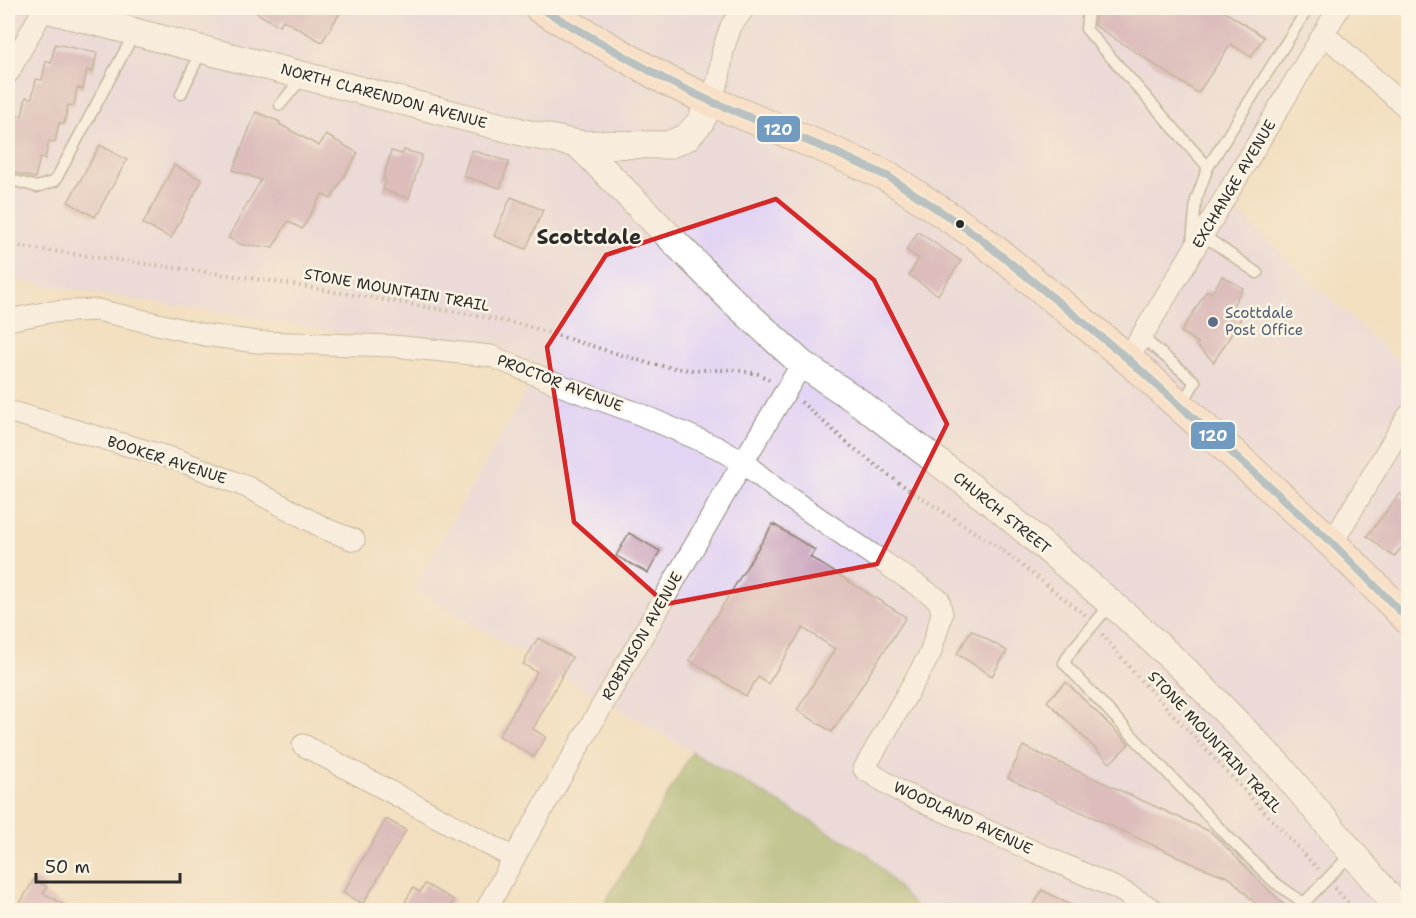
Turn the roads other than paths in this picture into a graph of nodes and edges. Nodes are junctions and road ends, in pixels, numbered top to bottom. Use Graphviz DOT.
graph roads {
  1 [pos="43,8"];
  2 [pos="544,8"];
  3 [pos="744,8"];
  4 [pos="1088,8"];
  5 [pos="1308,8"];
  6 [pos="1339,8"];
  7 [pos="135,32"];
  8 [pos="1324,33"];
  9 [pos="202,49"];
  10 [pos="8,73"];
  11 [pos="304,75"];
  12 [pos="181,94"];
  13 [pos="710,101"];
  14 [pos="280,105"];
  15 [pos="1408,109"];
  16 [pos="578,144"];
  17 [pos="1208,167"];
  18 [pos="8,179"];
  19 [pos="1203,235"];
  20 [pos="1191,255"];
  21 [pos="1257,273"];
  22 [pos="8,320"];
  23 [pos="1135,348"];
  24 [pos="802,364"];
  25 [pos="8,411"];
  26 [pos="1408,416"];
  27 [pos="743,462"];
  28 [pos="354,540"];
  29 [pos="1332,543"];
  30 [pos="1111,604"];
  31 [pos="942,614"];
  32 [pos="1408,619"];
  33 [pos="303,745"];
  34 [pos="1352,852"];
  35 [pos="514,858"];
  36 [pos="486,910"];
  37 [pos="1154,910"];
  38 [pos="1400,910"];
  1 -- 7 [label="street, NORTH CLARENDON AVENUE"];
  1 -- 10 [label="street"];
  2 -- 13 [label="main road"];
  3 -- 13 [label="street"];
  4 -- 17 [label="lane"];
  5 -- 17 [label="lane"];
  6 -- 8 [label="street, EXCHANGE AVENUE"];
  7 -- 9 [label="street, NORTH CLARENDON AVENUE"];
  7 -- 18 [label="lane"];
  8 -- 15 [label="street"];
  8 -- 19 [label="street, EXCHANGE AVENUE"];
  9 -- 11 [label="street, NORTH CLARENDON AVENUE"];
  9 -- 12 [label="lane"];
  11 -- 14 [label="lane"];
  11 -- 16 [label="street, NORTH CLARENDON AVENUE"];
  13 -- 16 [label="street, NORTH CLARENDON AVENUE"];
  13 -- 23 [label="main road"];
  16 -- 24 [label="street, CHURCH STREET"];
  17 -- 20 [label="lane"];
  19 -- 20 [label="street, EXCHANGE AVENUE"];
  19 -- 21 [label="lane"];
  20 -- 23 [label="street, EXCHANGE AVENUE"];
  22 -- 27 [label="street, PROCTOR AVENUE"];
  23 -- 29 [label="main road"];
  24 -- 27 [label="street, ROBINSON AVENUE"];
  24 -- 30 [label="street, CHURCH STREET"];
  25 -- 28 [label="street, BOOKER AVENUE"];
  26 -- 29 [label="street"];
  27 -- 31 [label="street, PROCTOR AVENUE"];
  27 -- 35 [label="street, ROBINSON AVENUE"];
  29 -- 32 [label="main road"];
  30 -- 34 [label="street, CHURCH STREET"];
  30 -- 34 [label="lane"];
  31 -- 37 [label="street, WOODLAND AVENUE"];
  33 -- 35 [label="street"];
  34 -- 38 [label="street, CHURCH STREET"];
  35 -- 36 [label="street, ROBINSON AVENUE"];
}
